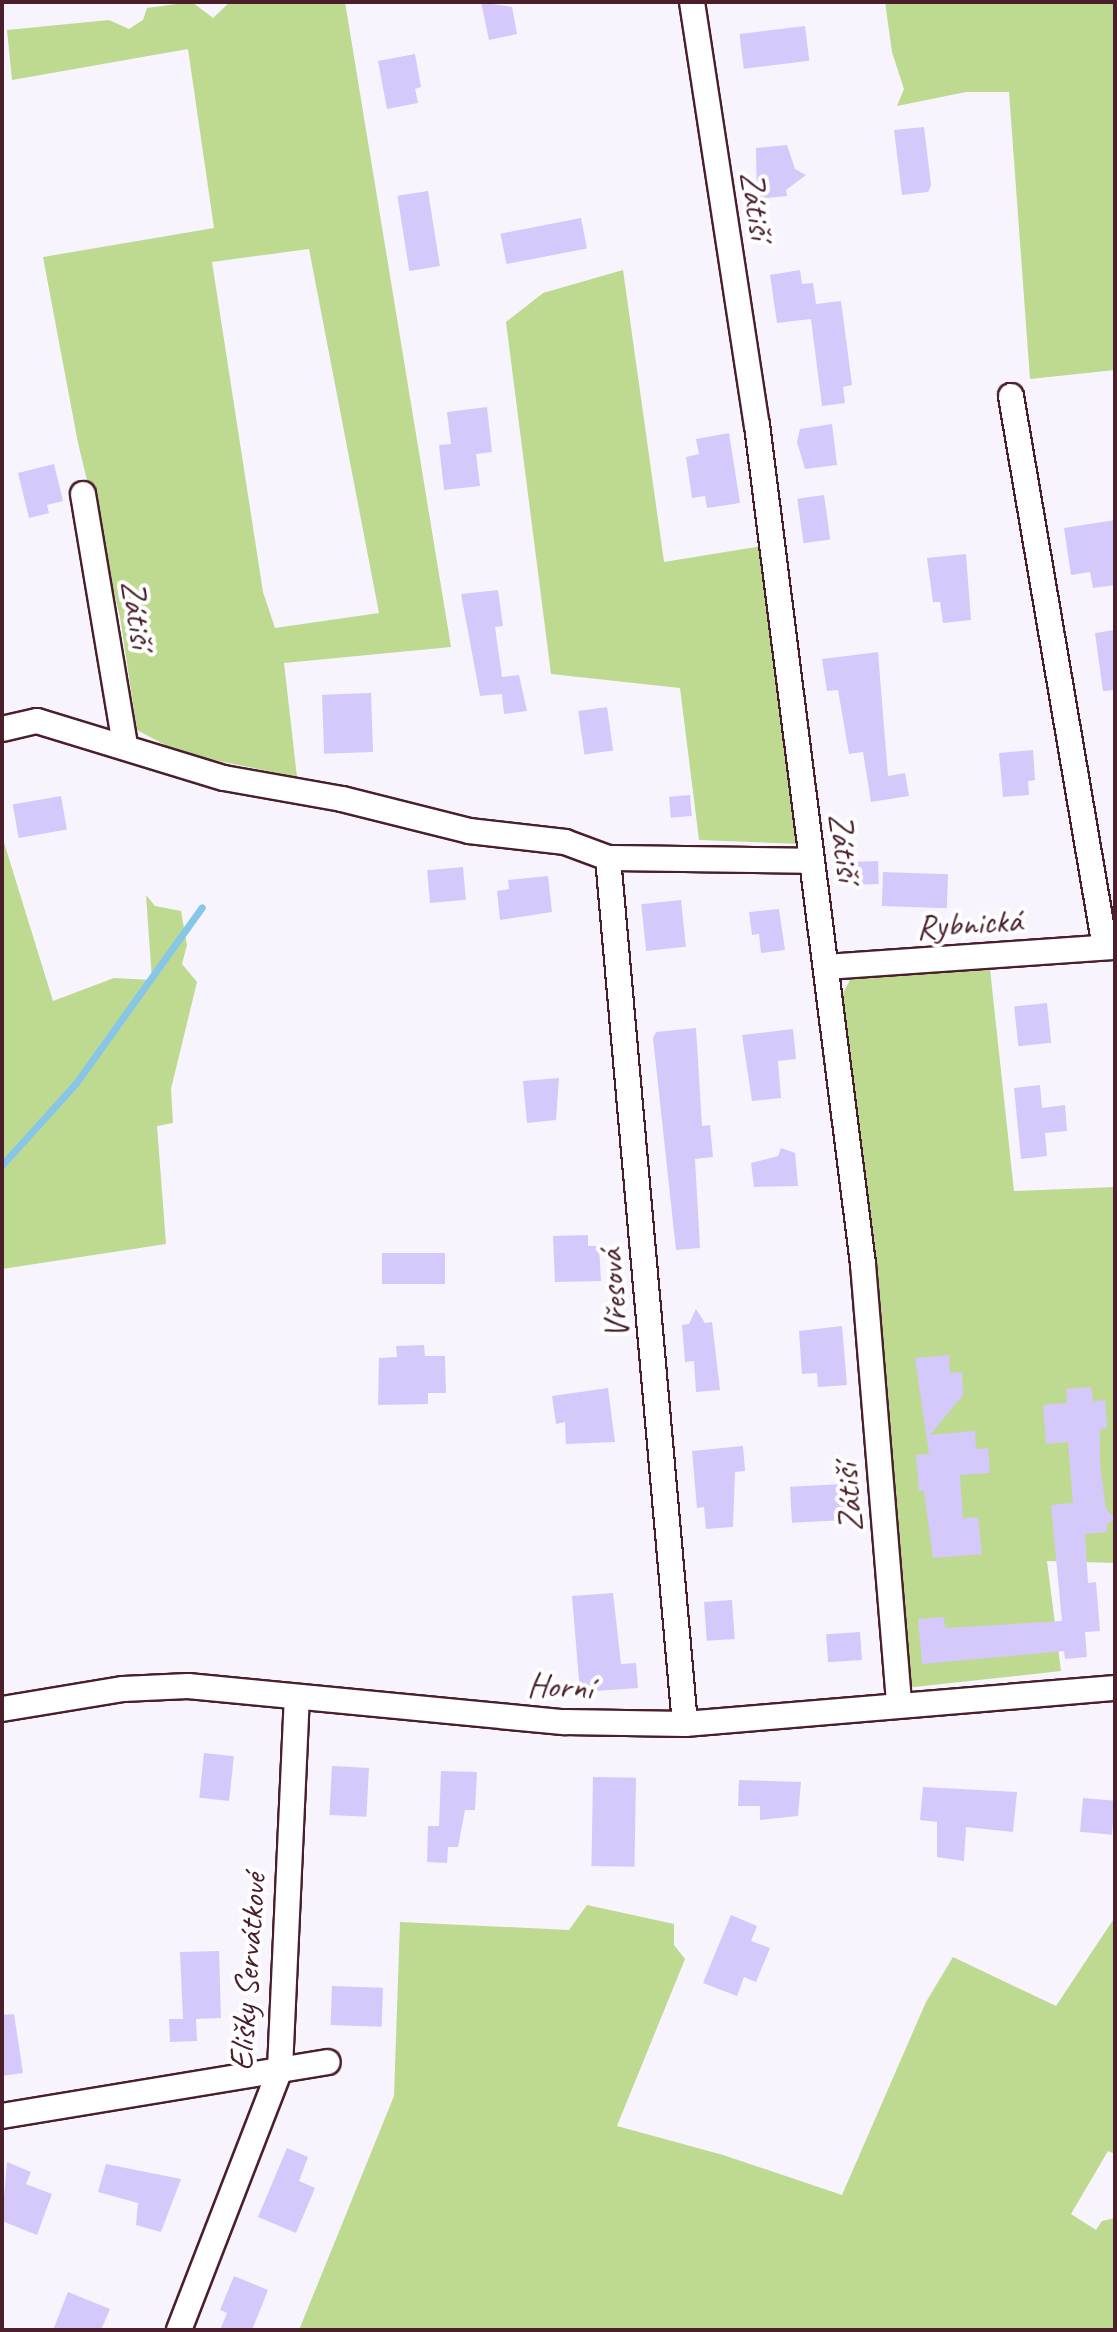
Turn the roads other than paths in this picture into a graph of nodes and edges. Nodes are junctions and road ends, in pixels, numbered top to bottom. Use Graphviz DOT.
graph roads {
  1 [pos="692,2"];
  2 [pos="1011,396"];
  3 [pos="83,494"];
  4 [pos="2,729"];
  5 [pos="125,746"];
  6 [pos="608,858"];
  7 [pos="812,861"];
  8 [pos="1110,947"];
  9 [pos="827,967"];
  10 [pos="1115,1688"];
  11 [pos="297,1699"];
  12 [pos="899,1705"];
  13 [pos="2,1709"];
  14 [pos="685,1724"];
  15 [pos="328,2062"];
  16 [pos="280,2069"];
  17 [pos="2,2116"];
  18 [pos="179,2330"];
  1 -- 7 [label="street, Zátiší"];
  2 -- 8 [label="street"];
  3 -- 5 [label="street, Zátiší"];
  4 -- 5 [label="street"];
  5 -- 6 [label="street"];
  6 -- 7 [label="street"];
  6 -- 14 [label="street, Vřesová"];
  7 -- 9 [label="street, Zátiší"];
  8 -- 9 [label="street, Rybnická"];
  9 -- 12 [label="street, Zátiší"];
  10 -- 12 [label="street, Horní"];
  11 -- 13 [label="street, Horní"];
  11 -- 14 [label="street, Horní"];
  11 -- 16 [label="street, Elišky Servátkové"];
  12 -- 14 [label="street, Horní"];
  15 -- 16 [label="street"];
  16 -- 17 [label="street"];
  16 -- 18 [label="street, Elišky Servátkové"];
}
